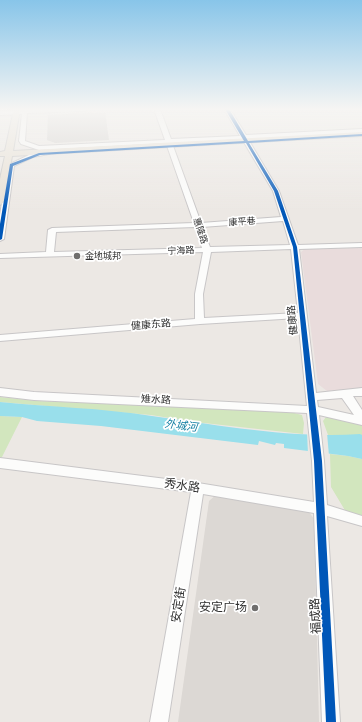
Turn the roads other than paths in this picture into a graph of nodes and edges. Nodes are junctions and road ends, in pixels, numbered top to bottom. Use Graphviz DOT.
graph roads {
  1 [pos="6,143"];
  2 [pos="18,143"];
  3 [pos="23,143"];
  4 [pos="194,143"];
  5 [pos="248,143"];
  6 [pos="169,144"];
  7 [pos="45,151"];
  8 [pos="4,153"];
  9 [pos="2,168"];
  10 [pos="0,202"];
  11 [pos="286,219"];
  12 [pos="198,225"];
  13 [pos="0,239"];
  14 [pos="362,245"];
  15 [pos="294,247"];
  16 [pos="207,250"];
  17 [pos="50,254"];
  18 [pos="0,256"];
  19 [pos="302,315"];
  20 [pos="200,321"];
  21 [pos="0,338"];
  22 [pos="0,392"];
  23 [pos="362,392"];
  24 [pos="346,395"];
  25 [pos="311,397"];
  26 [pos="314,415"];
  27 [pos="362,420"];
  28 [pos="0,463"];
  29 [pos="198,488"];
  30 [pos="322,509"];
  31 [pos="362,521"];
  32 [pos="159,722"];
  33 [pos="332,722"];
  1 -- 8 [label="main road"];
  2 -- 7 [label="main road"];
  3 -- 6 [label="street"];
  4 -- 6 [label="main road"];
  5 -- 11 [label="street, 健康路"];
  6 -- 7 [label="main road"];
  6 -- 12 [label="street, 惠隆路"];
  6 -- 13 [label="street"];
  7 -- 8 [label="main road"];
  7 -- 9 [label="main road"];
  8 -- 9 [label="main road"];
  9 -- 10 [label="main road"];
  11 -- 12 [label="street, 康平巷"];
  11 -- 15 [label="street, 健康路"];
  12 -- 16 [label="street, 惠隆路"];
  12 -- 17 [label="street, 康平巷"];
  14 -- 15 [label="street, 宁海路"];
  15 -- 16 [label="street, 宁海路"];
  15 -- 19 [label="street, 健康路"];
  16 -- 17 [label="street, 宁海路"];
  16 -- 20 [label="street, 惠隆路"];
  17 -- 18 [label="street, 宁海路"];
  19 -- 20 [label="street, 健康东路"];
  19 -- 25 [label="street, 健康路"];
  20 -- 21 [label="street, 健康东路"];
  22 -- 26 [label="street, 雉水路"];
  23 -- 24 [label="street"];
  24 -- 25 [label="street"];
  24 -- 27 [label="street"];
  25 -- 26 [label="street, 健康路"];
  26 -- 27 [label="street, 雉水路"];
  26 -- 30 [label="street, 健康路"];
  28 -- 29 [label="street, 秀水路"];
  29 -- 30 [label="street, 秀水路"];
  29 -- 32 [label="street, 安定街"];
  30 -- 31 [label="street, 秀水路"];
  30 -- 33 [label="street, 福成路"];
}
